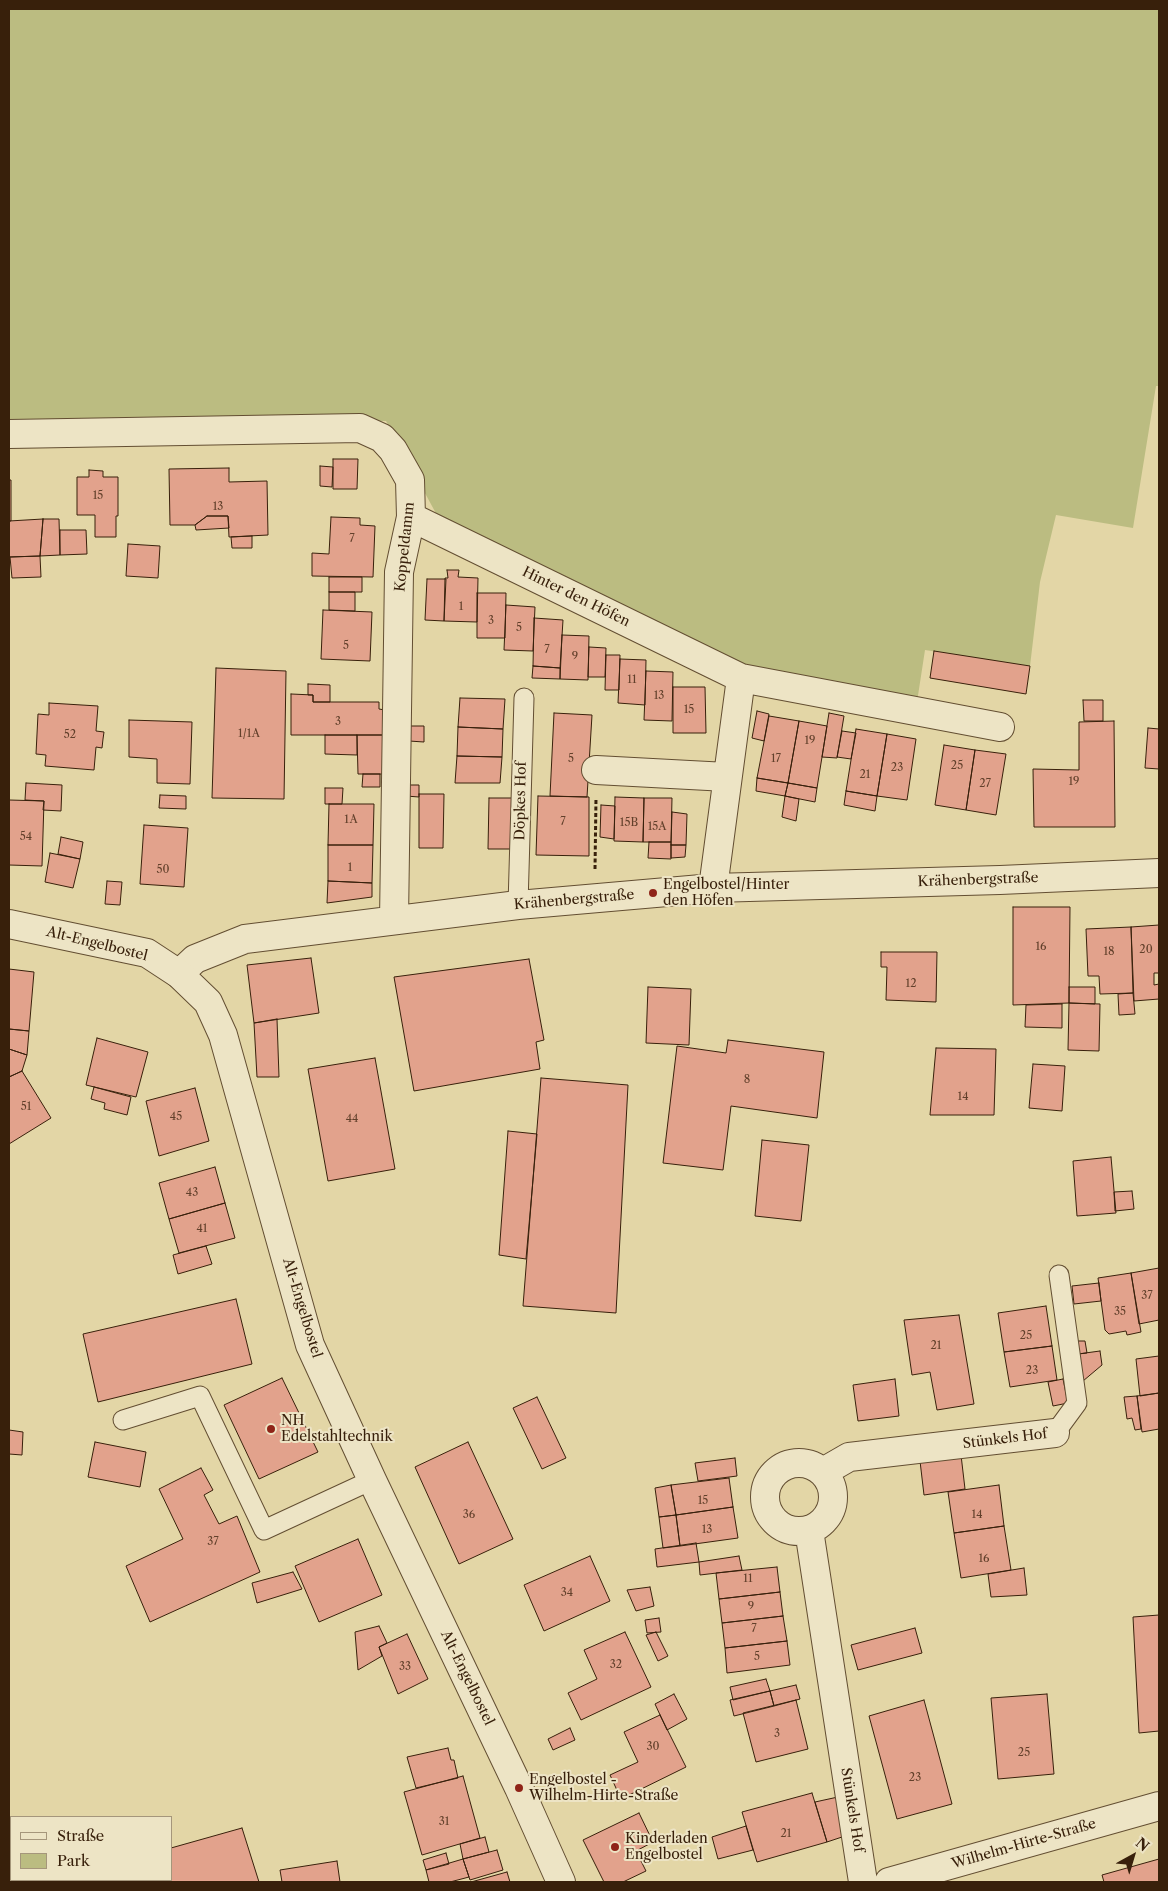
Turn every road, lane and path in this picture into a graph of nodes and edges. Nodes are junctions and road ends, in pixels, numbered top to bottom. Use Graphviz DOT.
graph roads {
  1 [pos="9,434"];
  2 [pos="411,516"];
  3 [pos="741,678"];
  4 [pos="524,698"];
  5 [pos="1000,727"];
  6 [pos="596,770"];
  7 [pos="727,777"];
  8 [pos="1159,873"];
  9 [pos="713,888"];
  10 [pos="594,898"];
  11 [pos="518,905"];
  12 [pos="394,920"];
  13 [pos="9,924"];
  14 [pos="179,974"];
  15 [pos="1059,1274"];
  16 [pos="123,1420"];
  17 [pos="1055,1433"];
  18 [pos="823,1472"];
  19 [pos="372,1480"];
  20 [pos="809,1530"];
  21 [pos="1159,1806"];
  22 [pos="561,1882"];
  23 [pos="863,1882"];
  24 [pos="889,1882"];
  1 -- 2 [label="street, Koppeldamm"];
  2 -- 3 [label="street, Hinter den Höfen"];
  2 -- 12 [label="street, Koppeldamm"];
  3 -- 5 [label="street, Hinter den Höfen"];
  3 -- 7 [label="street"];
  4 -- 11 [label="lane, Döpkes Hof"];
  6 -- 7 [label="street"];
  6 -- 10 [label="path"];
  7 -- 9 [label="street"];
  8 -- 9 [label="street, Krähenbergstraße"];
  9 -- 10 [label="street, Krähenbergstraße"];
  10 -- 11 [label="street, Krähenbergstraße"];
  11 -- 12 [label="street, Krähenbergstraße"];
  12 -- 14 [label="street, Krähenbergstraße"];
  13 -- 14 [label="street, Alt-Engelbostel"];
  14 -- 19 [label="street, Alt-Engelbostel"];
  15 -- 17 [label="lane, Stünkels Hof"];
  16 -- 19 [label="lane"];
  17 -- 18 [label="street, Stünkels Hof"];
  18 -- 20 [label="street"];
  18 -- 20 [label="street"];
  19 -- 22 [label="street, Alt-Engelbostel"];
  20 -- 23 [label="street, Stünkels Hof"];
  21 -- 24 [label="street, Wilhelm-Hirte-Straße"];
}
